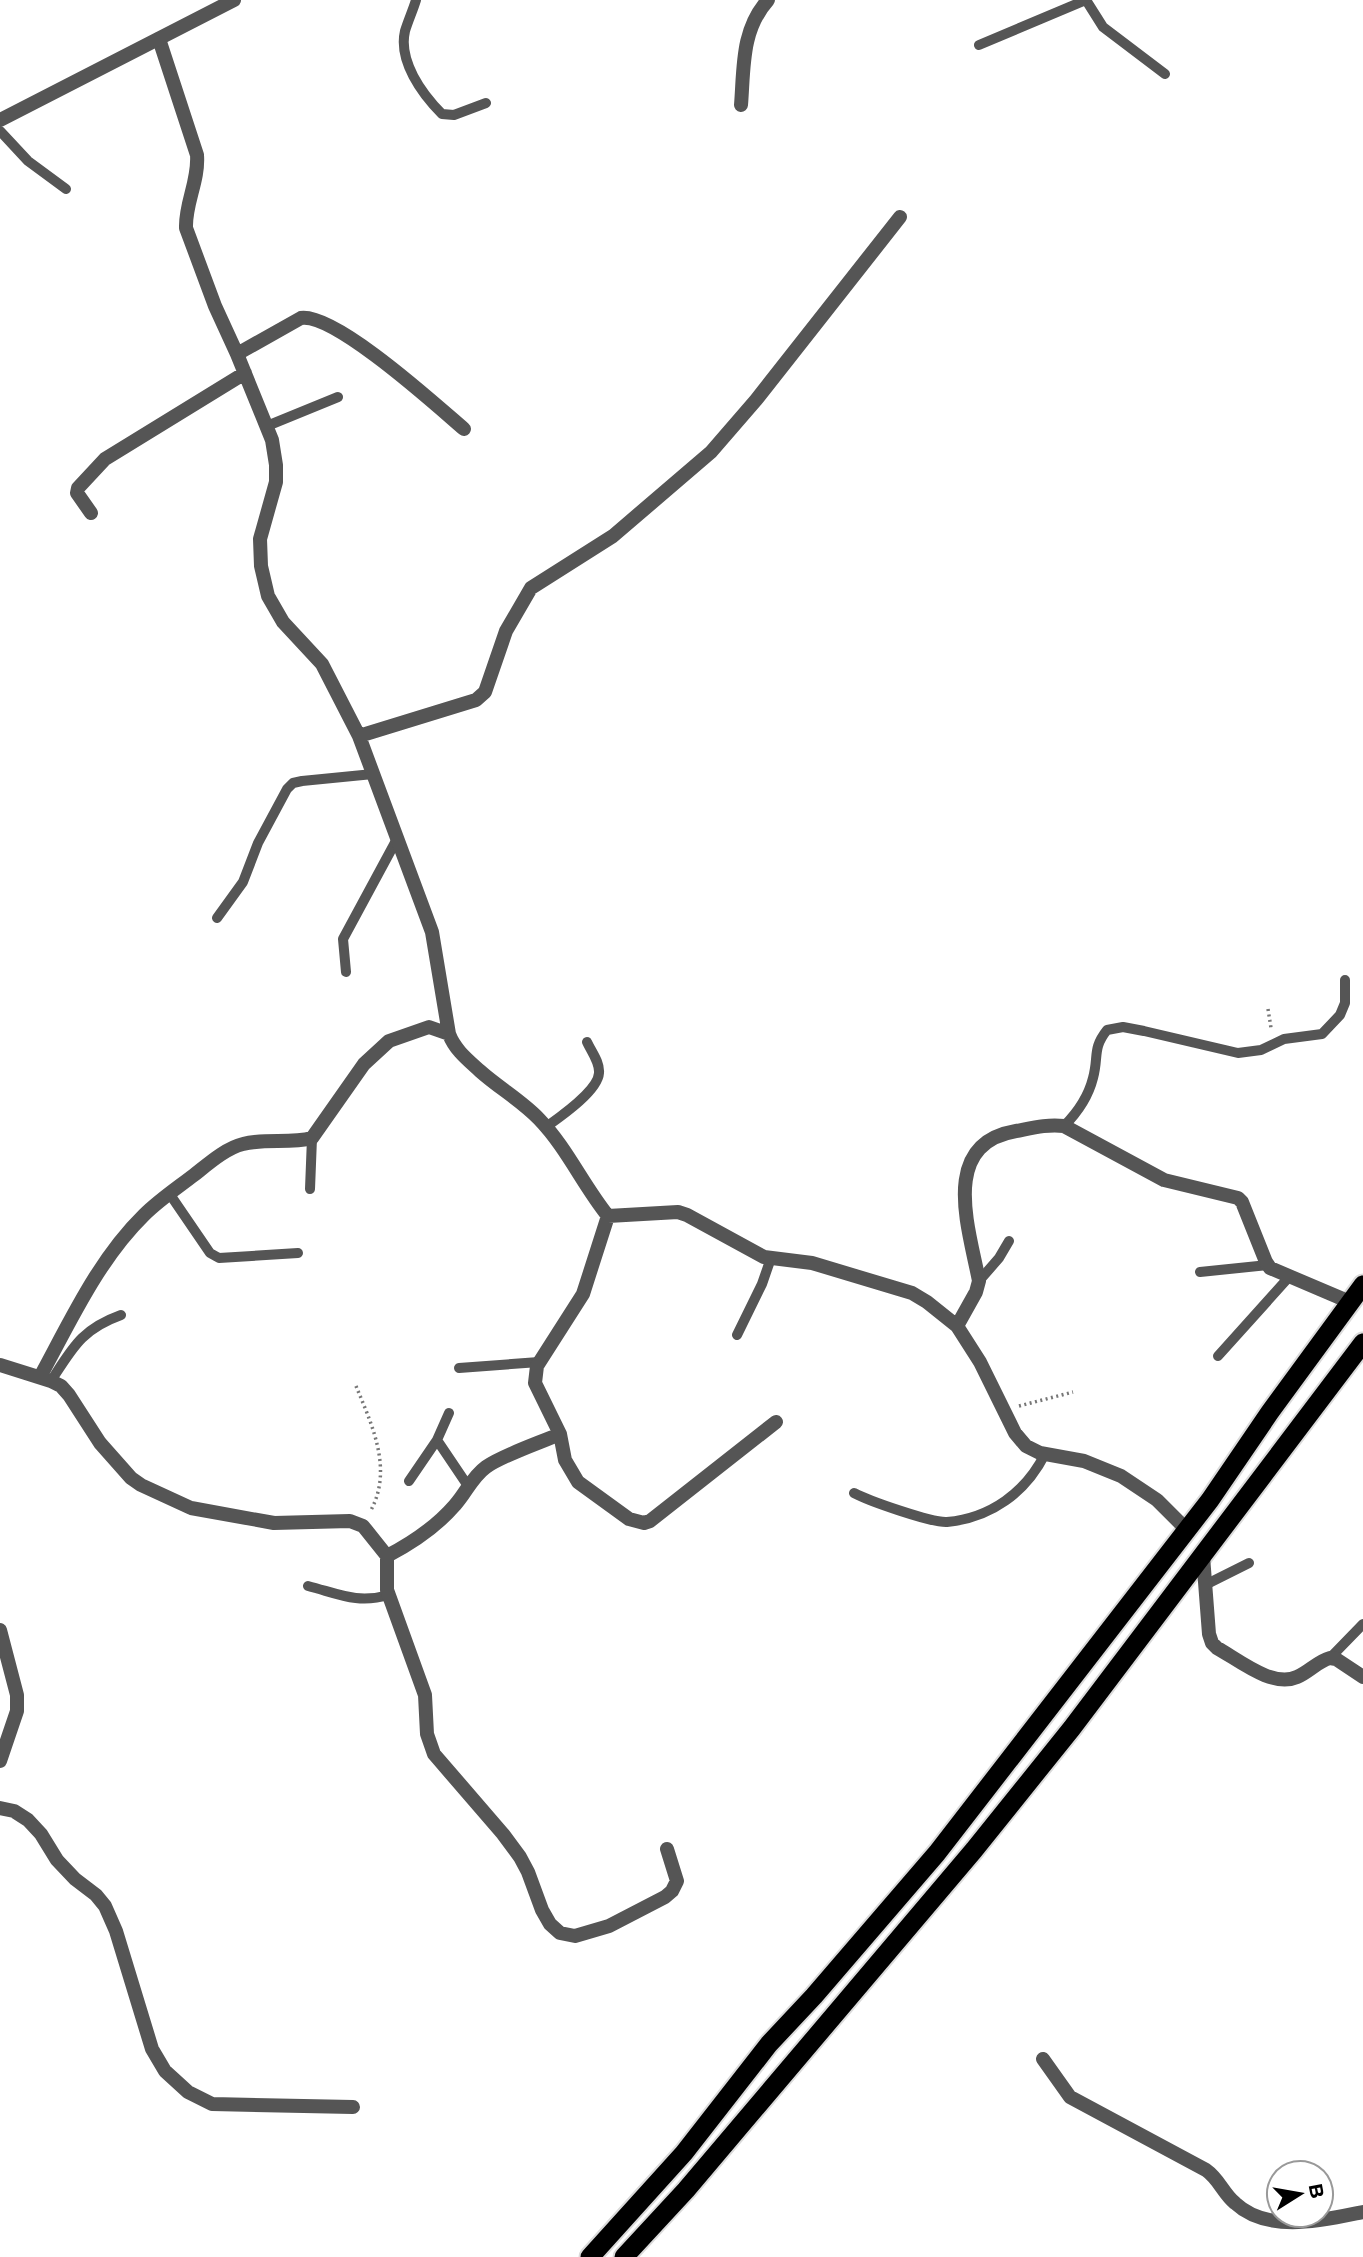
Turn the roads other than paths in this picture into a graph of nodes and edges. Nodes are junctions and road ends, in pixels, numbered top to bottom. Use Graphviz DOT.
graph roads {
  1 [pos="233,0"];
  2 [pos="416,0"];
  3 [pos="768,0"];
  4 [pos="1086,0"];
  5 [pos="159,39"];
  6 [pos="979,45"];
  7 [pos="1165,74"];
  8 [pos="486,103"];
  9 [pos="741,105"];
  10 [pos="0,120"];
  11 [pos="0,131"];
  12 [pos="66,189"];
  13 [pos="900,217"];
  14 [pos="237,354"];
  15 [pos="245,373"];
  16 [pos="338,397"];
  17 [pos="267,426"];
  18 [pos="464,429"];
  19 [pos="91,513"];
  20 [pos="359,736"];
  21 [pos="373,775"];
  22 [pos="397,839"];
  23 [pos="217,918"];
  24 [pos="346,972"];
  25 [pos="1345,980"];
  26 [pos="449,1034"];
  27 [pos="587,1042"];
  28 [pos="1064,1126"];
  29 [pos="546,1127"];
  30 [pos="312,1138"];
  31 [pos="310,1189"];
  32 [pos="169,1194"];
  33 [pos="608,1216"];
  34 [pos="1009,1241"];
  35 [pos="298,1253"];
  36 [pos="771,1258"];
  37 [pos="1268,1265"];
  38 [pos="1200,1272"];
  39 [pos="1289,1276"];
  40 [pos="979,1281"];
  41 [pos="1363,1285"];
  42 [pos="1350,1302"];
  43 [pos="121,1315"];
  44 [pos="957,1326"];
  45 [pos="737,1335"];
  46 [pos="1363,1343"];
  47 [pos="1218,1356"];
  48 [pos="539,1362"];
  49 [pos="0,1365"];
  50 [pos="459,1368"];
  51 [pos="46,1379"];
  52 [pos="449,1413"];
  53 [pos="776,1422"];
  54 [pos="560,1434"];
  55 [pos="437,1440"];
  56 [pos="1045,1454"];
  57 [pos="410,1481"];
  58 [pos="468,1486"];
  59 [pos="854,1493"];
  60 [pos="1188,1530"];
  61 [pos="387,1556"];
  62 [pos="1203,1556"];
  63 [pos="1249,1563"];
  64 [pos="1205,1585"];
  65 [pos="309,1586"];
  66 [pos="388,1595"];
  67 [pos="1363,1624"];
  68 [pos="0,1630"];
  69 [pos="1330,1658"];
  70 [pos="1363,1677"];
  71 [pos="0,1761"];
  72 [pos="0,1808"];
  73 [pos="667,1849"];
  74 [pos="1043,2059"];
  75 [pos="353,2107"];
  76 [pos="692,2143"];
  77 [pos="710,2161"];
  78 [pos="1363,2212"];
  79 [pos="590,2257"];
  80 [pos="624,2257"];
  1 -- 5 [label="street"];
  2 -- 8 [label="lane"];
  3 -- 9 [label="street"];
  4 -- 6 [label="lane"];
  4 -- 7 [label="lane"];
  5 -- 10 [label="street"];
  5 -- 14 [label="street"];
  11 -- 12 [label="lane"];
  13 -- 20 [label="street"];
  14 -- 15 [label="street"];
  14 -- 18 [label="street"];
  15 -- 17 [label="street"];
  15 -- 19 [label="street"];
  16 -- 17 [label="lane"];
  17 -- 20 [label="street"];
  20 -- 21 [label="street"];
  21 -- 22 [label="street"];
  21 -- 23 [label="lane"];
  22 -- 24 [label="lane"];
  22 -- 26 [label="street"];
  25 -- 28 [label="lane"];
  26 -- 29 [label="street"];
  26 -- 30 [label="street"];
  27 -- 29 [label="lane"];
  28 -- 37 [label="street"];
  28 -- 40 [label="street"];
  29 -- 33 [label="street"];
  30 -- 31 [label="lane"];
  30 -- 32 [label="street"];
  32 -- 35 [label="lane"];
  32 -- 51 [label="street"];
  33 -- 36 [label="street"];
  33 -- 48 [label="street"];
  34 -- 40 [label="lane"];
  36 -- 44 [label="street"];
  36 -- 45 [label="lane"];
  37 -- 38 [label="lane"];
  37 -- 39 [label="street"];
  39 -- 42 [label="street"];
  39 -- 47 [label="lane"];
  40 -- 44 [label="street"];
  41 -- 42 [label="highway"];
  42 -- 60 [label="highway"];
  43 -- 51 [label="lane"];
  44 -- 56 [label="street"];
  46 -- 62 [label="highway"];
  48 -- 50 [label="lane"];
  48 -- 54 [label="street"];
  49 -- 51 [label="street"];
  51 -- 61 [label="street"];
  52 -- 55 [label="lane"];
  53 -- 54 [label="street"];
  54 -- 58 [label="street"];
  55 -- 57 [label="lane"];
  55 -- 58 [label="lane"];
  56 -- 59 [label="lane"];
  56 -- 60 [label="street"];
  58 -- 61 [label="street"];
  60 -- 76 [label="highway"];
  61 -- 66 [label="street"];
  62 -- 64 [label="street"];
  62 -- 77 [label="highway"];
  63 -- 64 [label="lane"];
  64 -- 69 [label="street"];
  65 -- 66 [label="lane"];
  66 -- 73 [label="street"];
  67 -- 69 [label="lane"];
  68 -- 71 [label="street"];
  69 -- 70 [label="street"];
  72 -- 75 [label="street"];
  74 -- 78 [label="street"];
  76 -- 77 [label="highway"];
  76 -- 79 [label="highway"];
  77 -- 80 [label="highway"];
}
